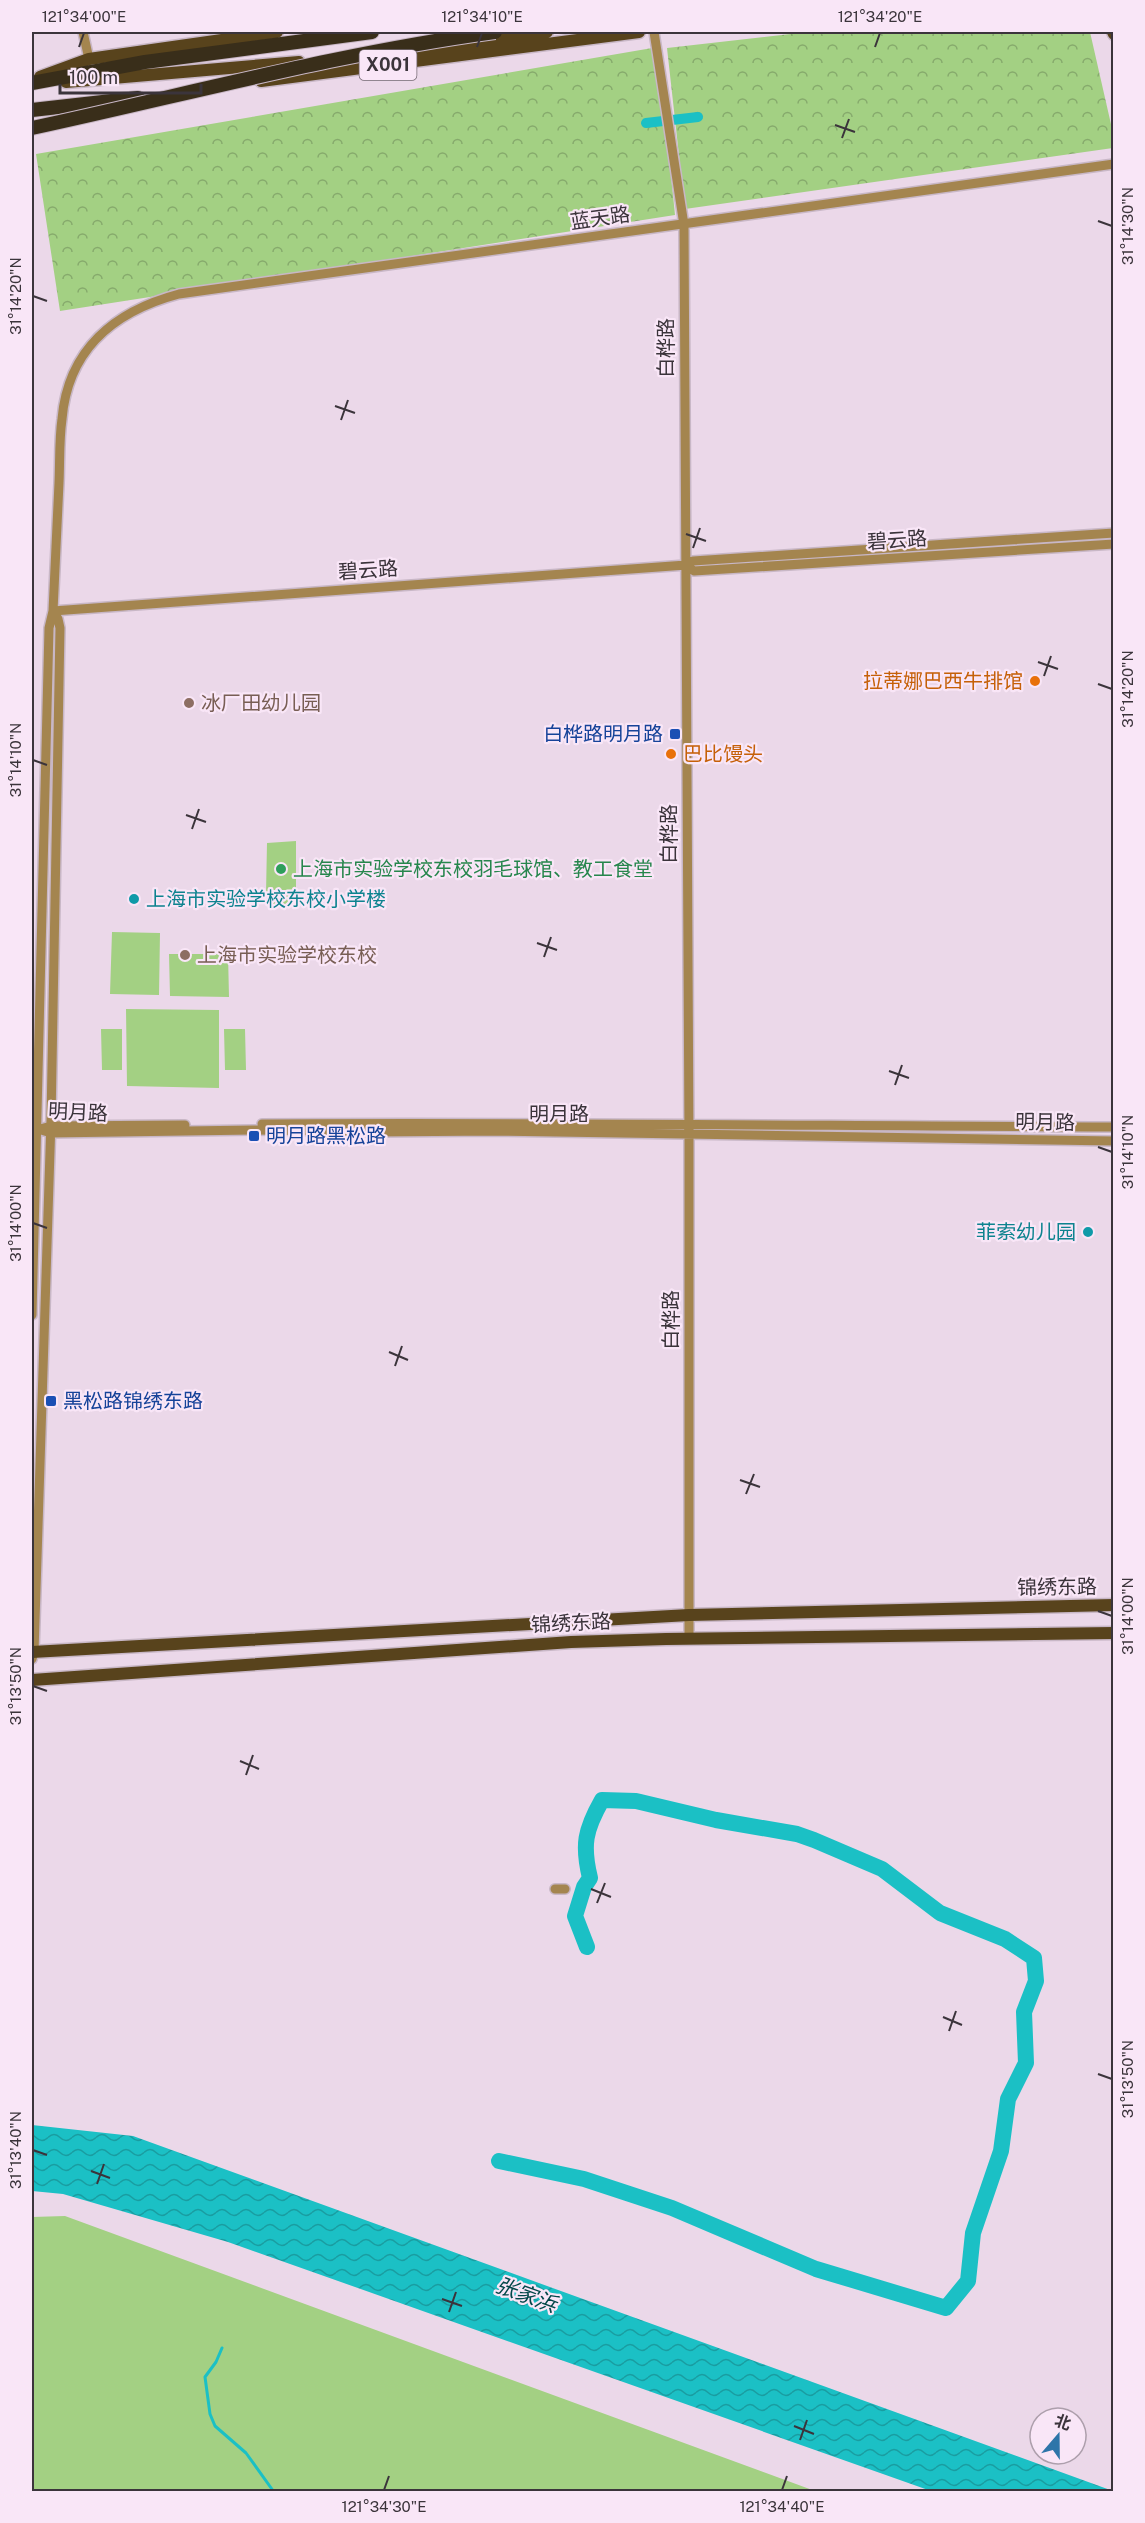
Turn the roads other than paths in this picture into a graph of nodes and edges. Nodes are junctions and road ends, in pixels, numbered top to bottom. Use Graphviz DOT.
graph roads {
  1 [pos="83,32"];
  2 [pos="277,32"];
  3 [pos="372,32"];
  4 [pos="495,32"];
  5 [pos="546,32"];
  6 [pos="639,32"];
  7 [pos="654,32"];
  8 [pos="90,59"];
  9 [pos="32,83"];
  10 [pos="138,98"];
  11 [pos="32,110"];
  12 [pos="32,129"];
  13 [pos="1113,164"];
  14 [pos="684,225"];
  15 [pos="1113,533"];
  16 [pos="1113,544"];
  17 [pos="686,565"];
  18 [pos="53,611"];
  19 [pos="1113,1127"];
  20 [pos="38,1129"];
  21 [pos="689,1129"];
  22 [pos="51,1130"];
  23 [pos="1113,1141"];
  24 [pos="32,1316"];
  25 [pos="1113,1605"];
  26 [pos="689,1615"];
  27 [pos="1113,1633"];
  28 [pos="689,1638"];
  29 [pos="32,1654"];
  30 [pos="32,1680"];
  1 -- 8 [label="street"];
  2 -- 8 [label="main road"];
  3 -- 9 [label="highway, X001"];
  4 -- 12 [label="highway, X001, bridge"];
  5 -- 9 [label="main road"];
  6 -- 10 [label="main road, X001"];
  7 -- 14 [label="street, 白桦路"];
  8 -- 9 [label="main road"];
  10 -- 11 [label="highway"];
  10 -- 12 [label="main road, X001"];
  13 -- 14 [label="street, 蓝天路"];
  14 -- 17 [label="street, 白桦路"];
  14 -- 18 [label="street, 蓝天路"];
  15 -- 17 [label="street, 碧云路"];
  16 -- 17 [label="street, 碧云路"];
  17 -- 18 [label="street, 碧云路"];
  17 -- 21 [label="street, 白桦路"];
  18 -- 20 [label="street"];
  18 -- 22 [label="street"];
  19 -- 21 [label="street, 明月路"];
  20 -- 22 [label="street, 明月路"];
  20 -- 24 [label="street"];
  21 -- 22 [label="street, 明月路"];
  21 -- 23 [label="street, 明月路"];
  21 -- 26 [label="street, 白桦路"];
  22 -- 29 [label="street"];
  25 -- 26 [label="main road, 锦绣东路"];
  26 -- 28 [label="street, 白桦路"];
  26 -- 29 [label="main road, 锦绣东路"];
  27 -- 28 [label="main road, 锦绣东路"];
  28 -- 30 [label="main road, 锦绣东路"];
}
